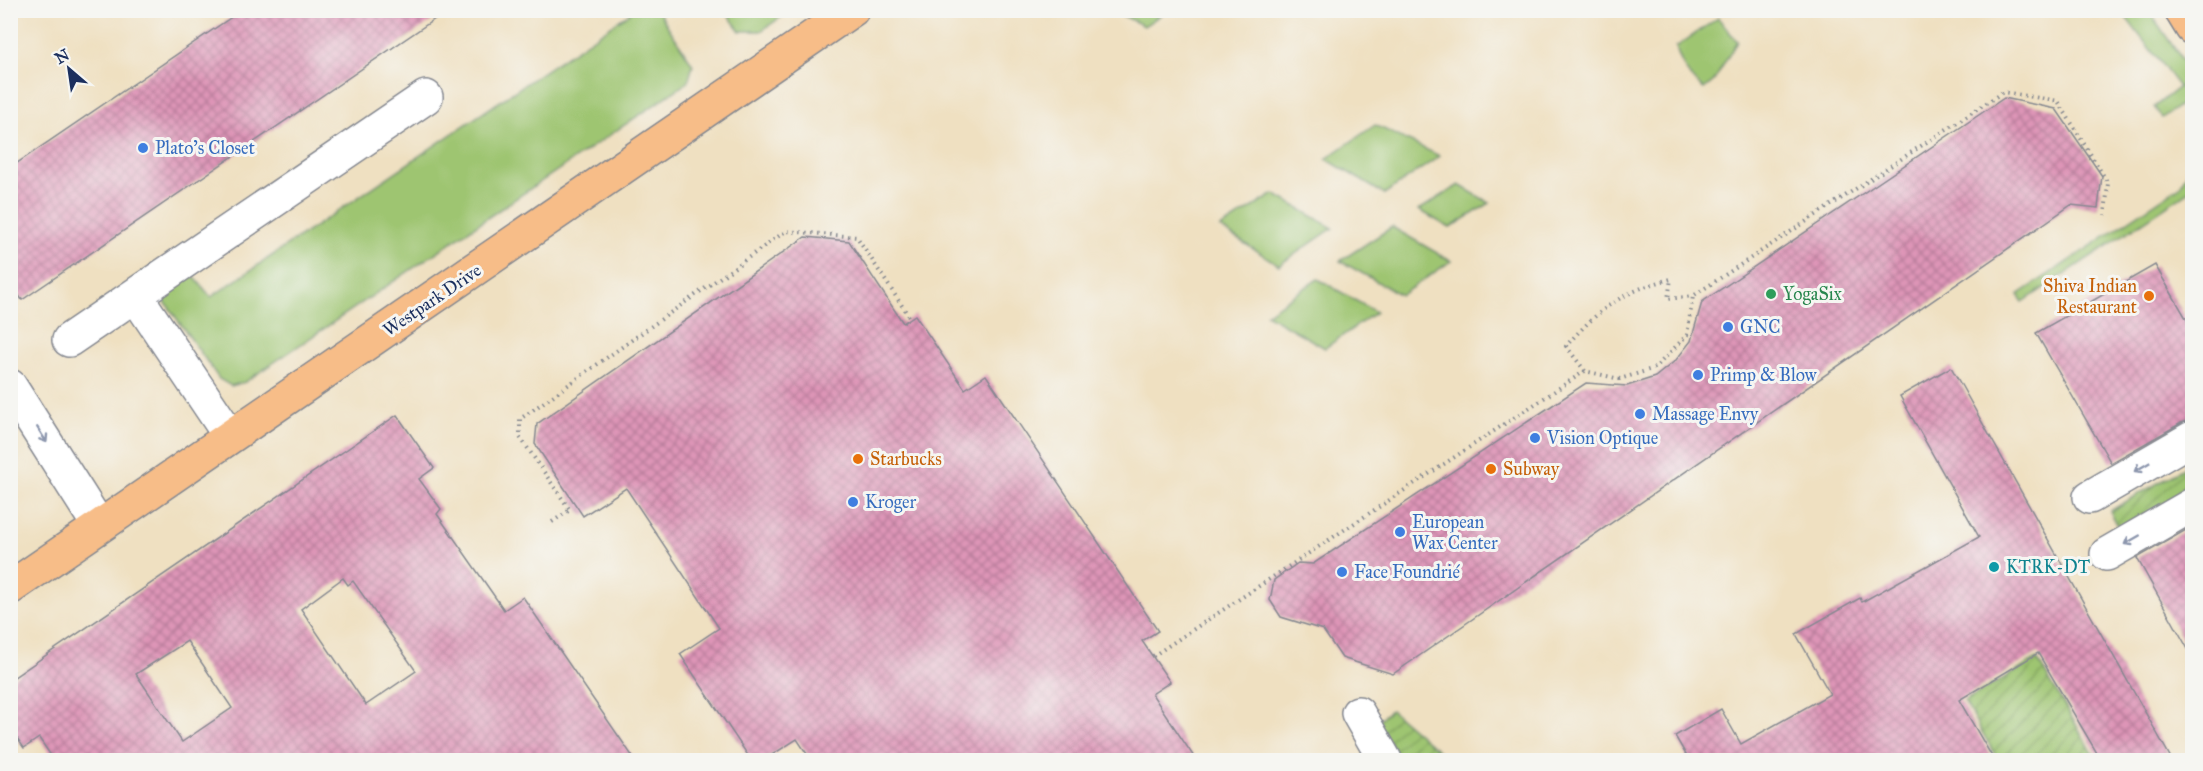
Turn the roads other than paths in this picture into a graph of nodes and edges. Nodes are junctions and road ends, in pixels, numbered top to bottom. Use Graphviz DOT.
graph roads {
  1 [pos="852,10"];
  2 [pos="2181,10"];
  3 [pos="2193,28"];
  4 [pos="426,97"];
  5 [pos="136,296"];
  6 [pos="69,340"];
  7 [pos="10,386"];
  8 [pos="230,436"];
  9 [pos="2193,438"];
  10 [pos="2090,497"];
  11 [pos="2193,505"];
  12 [pos="99,526"];
  13 [pos="2107,554"];
  14 [pos="10,588"];
  15 [pos="1358,713"];
  16 [pos="1385,760"];
  1 -- 8 [label="main road, Westpark Drive"];
  2 -- 3 [label="main road"];
  4 -- 5 [label="street"];
  5 -- 6 [label="street"];
  5 -- 8 [label="street"];
  7 -- 12 [label="street, one-way"];
  8 -- 12 [label="main road, Westpark Drive"];
  9 -- 10 [label="street, one-way"];
  11 -- 13 [label="street, one-way"];
  12 -- 14 [label="main road, Westpark Drive"];
  15 -- 16 [label="street"];
}
